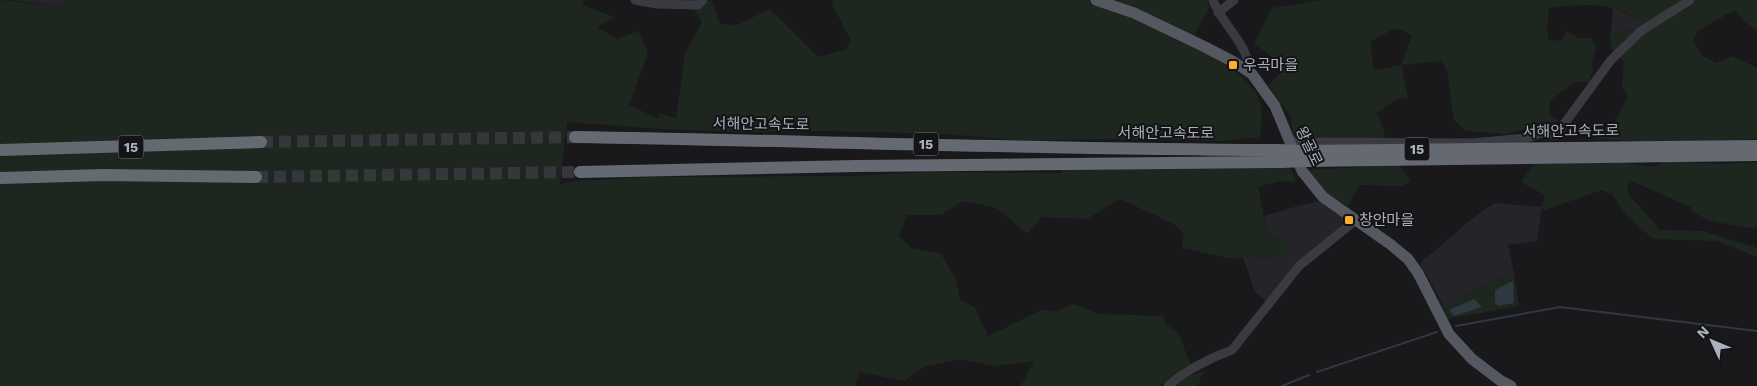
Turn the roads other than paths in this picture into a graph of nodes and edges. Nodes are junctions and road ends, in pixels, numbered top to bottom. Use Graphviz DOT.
graph roads {
  1 [pos="635,0"];
  2 [pos="703,0"];
  3 [pos="1096,0"];
  4 [pos="1213,0"];
  5 [pos="1234,0"];
  6 [pos="1690,0"];
  7 [pos="1218,13"];
  8 [pos="1248,71"];
  9 [pos="575,137"];
  10 [pos="261,142"];
  11 [pos="1289,142"];
  12 [pos="1757,146"];
  13 [pos="0,150"];
  14 [pos="1757,155"];
  15 [pos="1279,156"];
  16 [pos="1302,156"];
  17 [pos="580,172"];
  18 [pos="256,177"];
  19 [pos="0,178"];
  20 [pos="1356,220"];
  21 [pos="1168,386"];
  22 [pos="1511,386"];
  1 -- 2 [label="street"];
  3 -- 8 [label="main road, 왕골로"];
  4 -- 7 [label="street"];
  5 -- 7 [label="street"];
  6 -- 11 [label="street"];
  7 -- 8 [label="street"];
  8 -- 11 [label="main road, 왕골로"];
  9 -- 15 [label="highway, 서해안고속도로 / 15"];
  10 -- 13 [label="highway, 15"];
  11 -- 20 [label="main road, 왕골로"];
  12 -- 16 [label="highway, 서해안고속도로 / 15"];
  14 -- 16 [label="highway, 서해안고속도로 / 15"];
  15 -- 16 [label="highway, 서해안고속도로 / 15, bridge"];
  15 -- 17 [label="highway, 서해안고속도로 / 15"];
  18 -- 19 [label="highway, 15"];
  20 -- 21 [label="street"];
  20 -- 22 [label="main road, 왕골로"];
}
